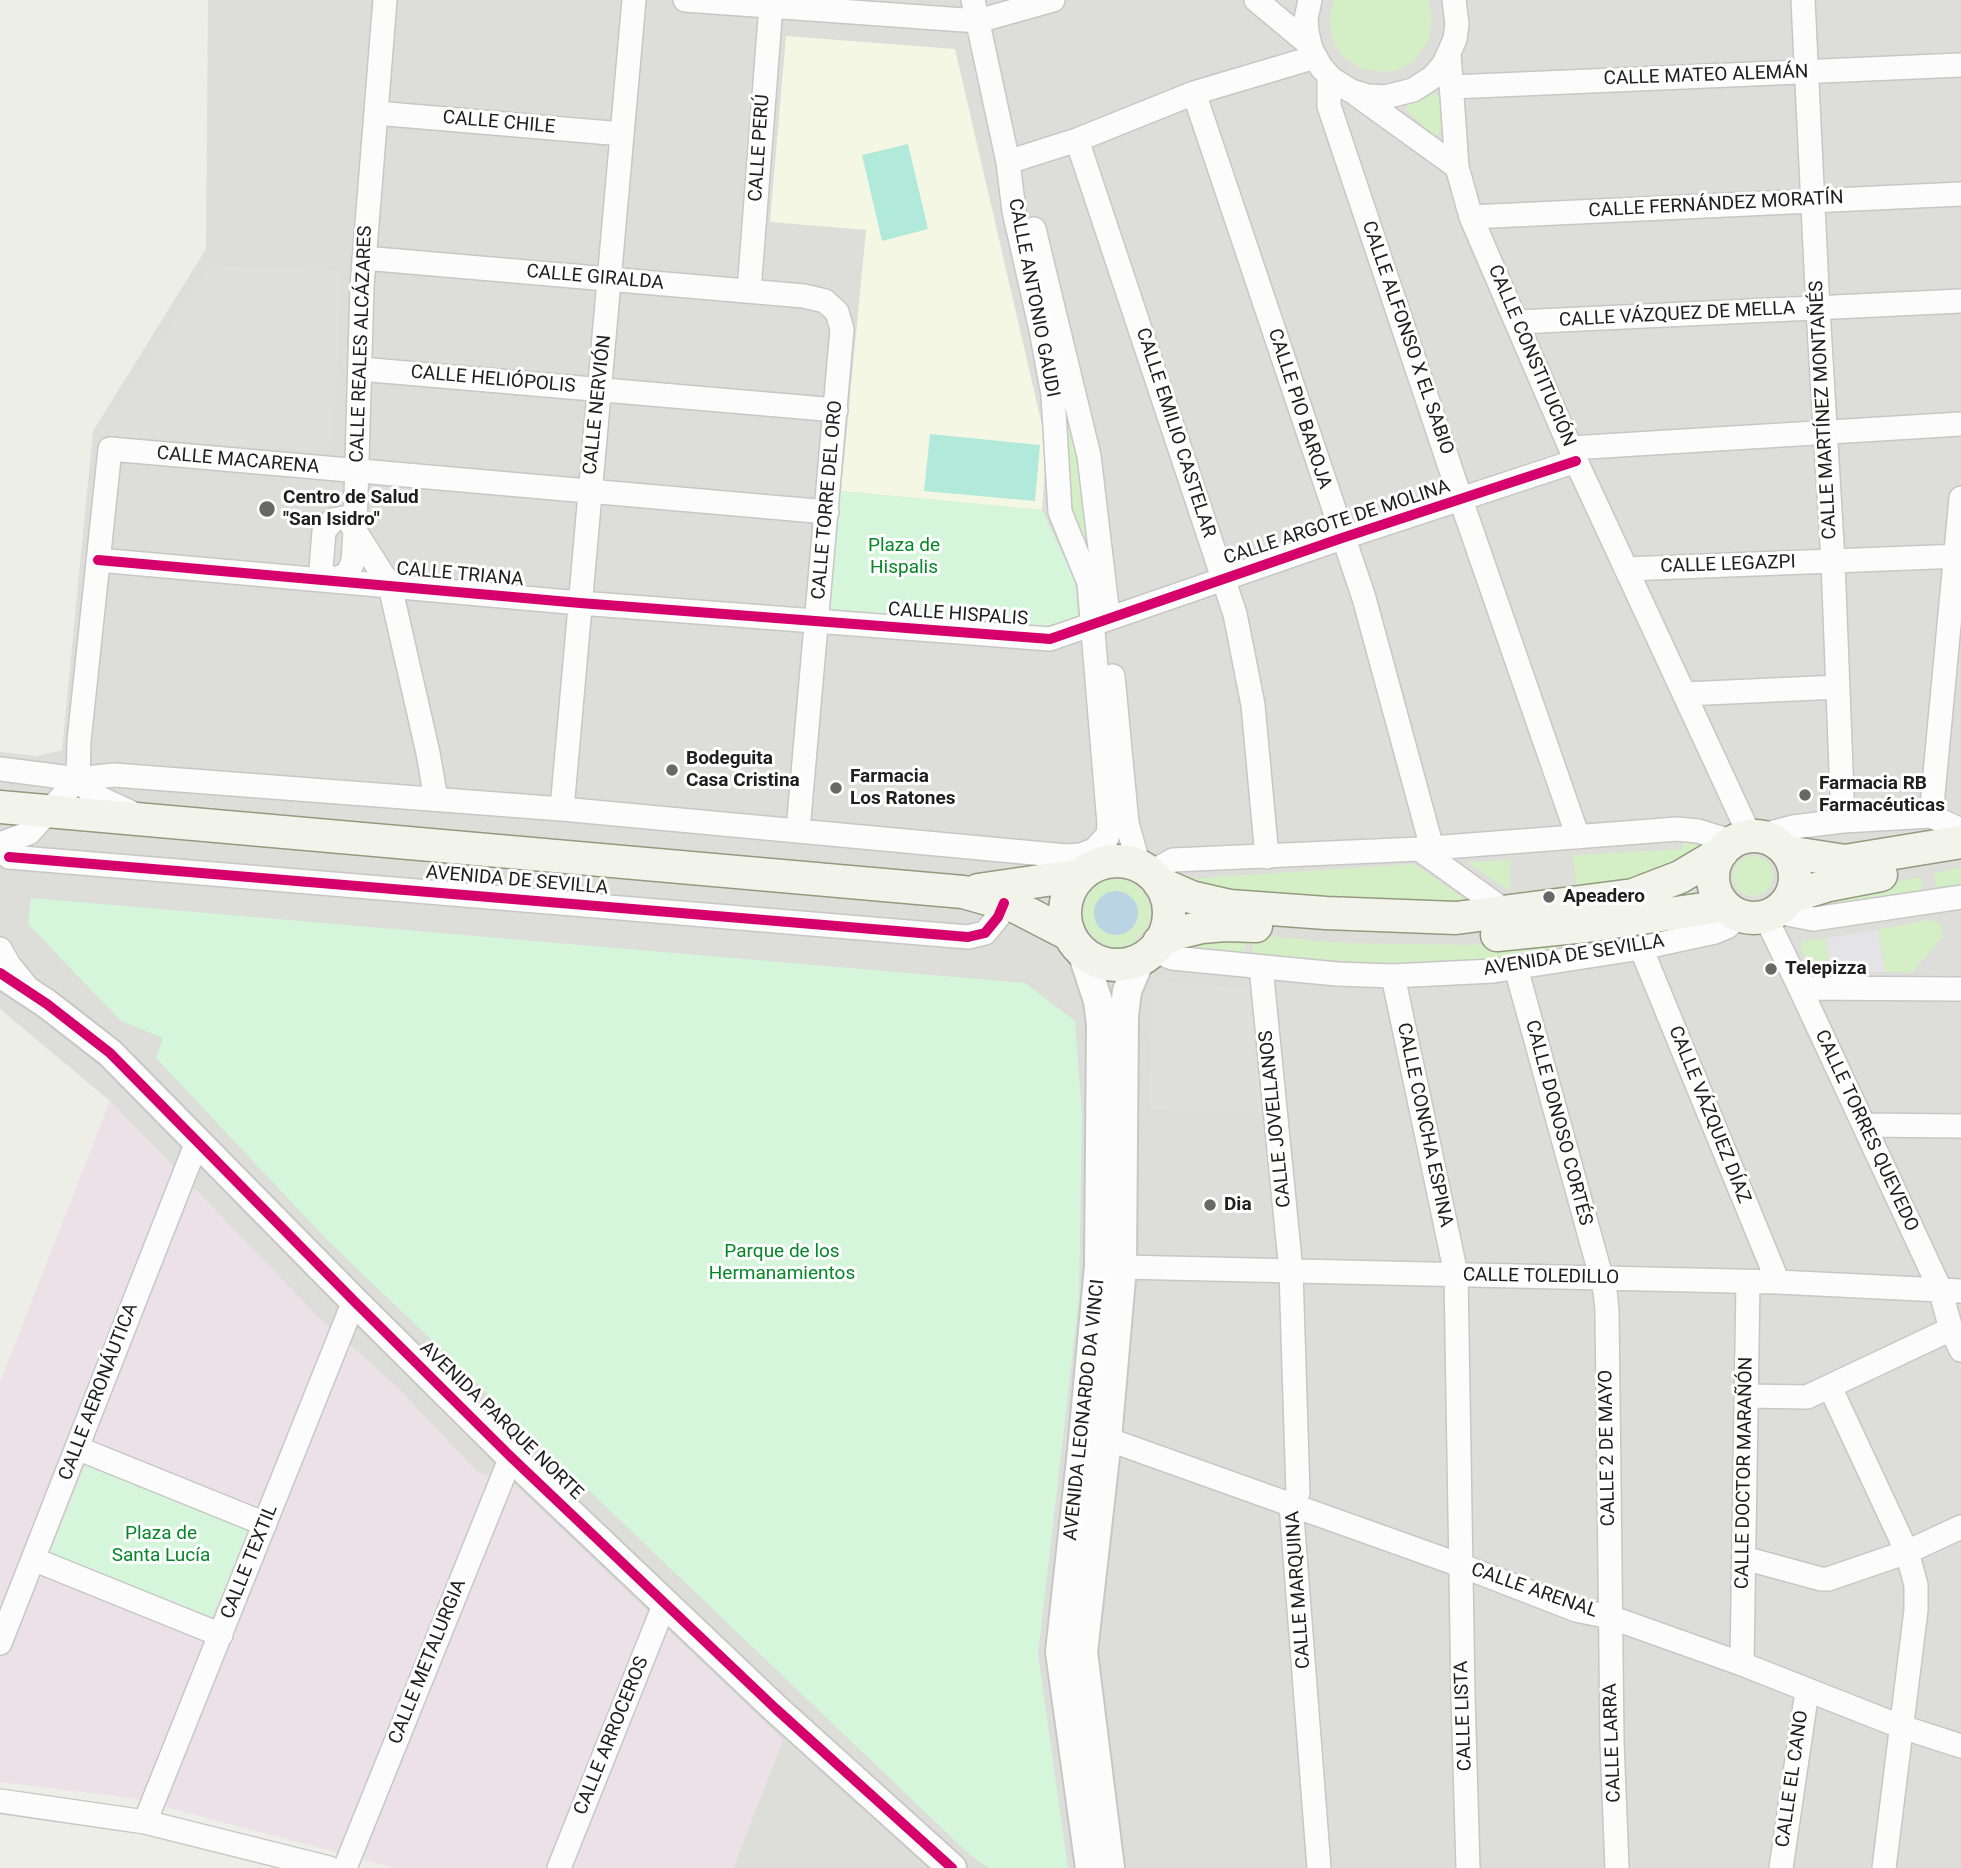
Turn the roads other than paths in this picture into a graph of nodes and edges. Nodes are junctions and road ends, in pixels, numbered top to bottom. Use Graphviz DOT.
graph roads {
  1 [pos="385,0"];
  2 [pos="634,0"];
  3 [pos="685,0"];
  4 [pos="1053,0"];
  5 [pos="1256,0"];
  6 [pos="1310,0"];
  7 [pos="1454,0"];
  8 [pos="1803,0"];
  9 [pos="771,5"];
  10 [pos="975,10"];
  11 [pos="1449,54"];
  12 [pos="1318,59"];
  13 [pos="1961,65"];
  14 [pos="1807,72"];
  15 [pos="1452,87"];
  16 [pos="1351,91"];
  17 [pos="1194,93"];
  18 [pos="376,113"];
  19 [pos="622,134"];
  20 [pos="1077,140"];
  21 [pos="1457,167"];
  22 [pos="1010,170"];
  23 [pos="1961,194"];
  24 [pos="1814,200"];
  25 [pos="1471,217"];
  26 [pos="364,258"];
  27 [pos="610,279"];
  28 [pos="749,291"];
  29 [pos="825,301"];
  30 [pos="1961,301"];
  31 [pos="1818,309"];
  32 [pos="1518,322"];
  33 [pos="360,369"];
  34 [pos="600,390"];
  35 [pos="836,410"];
  36 [pos="1961,424"];
  37 [pos="1826,433"];
  38 [pos="1574,455"];
  39 [pos="357,471"];
  40 [pos="589,492"];
  41 [pos="1961,498"];
  42 [pos="1461,500"];
  43 [pos="827,512"];
  44 [pos="355,531"];
  45 [pos="1342,538"];
  46 [pos="1959,556"];
  47 [pos="99,560"];
  48 [pos="1833,561"];
  49 [pos="1626,569"];
  50 [pos="1224,579"];
  51 [pos="333,580"];
  52 [pos="390,586"];
  53 [pos="580,603"];
  54 [pos="1101,621"];
  55 [pos="818,622"];
  56 [pos="1838,687"];
  57 [pos="1685,694"];
  58 [pos="0,769"];
  59 [pos="78,779"];
  60 [pos="436,799"];
  61 [pos="0,807"];
  62 [pos="562,809"];
  63 [pos="1931,816"];
  64 [pos="151,821"];
  65 [pos="1843,821"];
  66 [pos="38,822"];
  67 [pos="798,830"];
  68 [pos="1961,830"];
  69 [pos="1108,835"];
  70 [pos="1578,837"];
  71 [pos="1741,841"];
  72 [pos="1961,842"];
  73 [pos="1425,848"];
  74 [pos="1787,852"];
  75 [pos="1041,853"];
  76 [pos="3,856"];
  77 [pos="1267,857"];
  78 [pos="1961,860"];
  79 [pos="1151,866"];
  80 [pos="1086,872"];
  81 [pos="963,892"];
  82 [pos="1961,897"];
  83 [pos="1004,903"];
  84 [pos="1758,910"];
  85 [pos="1508,913"];
  86 [pos="1076,943"];
  87 [pos="1641,948"];
  88 [pos="0,949"];
  89 [pos="1151,950"];
  90 [pos="1261,967"];
  91 [pos="1516,968"];
  92 [pos="0,973"];
  93 [pos="1393,976"];
  94 [pos="1800,988"];
  95 [pos="1961,989"];
  96 [pos="32,993"];
  97 [pos="1864,1125"];
  98 [pos="1961,1126"];
  99 [pos="197,1142"];
  100 [pos="1122,1267"];
  101 [pos="1291,1271"];
  102 [pos="1456,1275"];
  103 [pos="1601,1278"];
  104 [pos="1748,1282"];
  105 [pos="1779,1282"];
  106 [pos="1950,1290"];
  107 [pos="354,1301"];
  108 [pos="1951,1329"];
  109 [pos="1961,1350"];
  110 [pos="1829,1387"];
  111 [pos="1747,1396"];
  112 [pos="1107,1439"];
  113 [pos="77,1448"];
  114 [pos="512,1457"];
  115 [pos="1291,1504"];
  116 [pos="265,1524"];
  117 [pos="1961,1527"];
  118 [pos="1907,1552"];
  119 [pos="1744,1558"];
  120 [pos="33,1559"];
  121 [pos="1460,1565"];
  122 [pos="665,1603"];
  123 [pos="1610,1617"];
  124 [pos="221,1635"];
  125 [pos="0,1643"];
  126 [pos="1742,1664"];
  127 [pos="1807,1691"];
  128 [pos="1902,1727"];
  129 [pos="1961,1746"];
  130 [pos="0,1801"];
  131 [pos="145,1822"];
  132 [pos="329,1868"];
  133 [pos="345,1868"];
  134 [pos="558,1868"];
  135 [pos="951,1868"];
  136 [pos="1090,1868"];
  137 [pos="1110,1868"];
  138 [pos="1319,1868"];
  139 [pos="1468,1868"];
  140 [pos="1617,1868"];
  141 [pos="1781,1868"];
  142 [pos="1884,1868"];
  1 -- 18 [label="street, CALLE REALES ALCÁZARES"];
  2 -- 19 [label="street, CALLE NERVIÓN"];
  3 -- 9 [label="street"];
  4 -- 10 [label="street"];
  5 -- 12 [label="street"];
  6 -- 12 [label="street, CALLE ALFONSO X EL SABIO"];
  7 -- 11 [label="street"];
  8 -- 14 [label="street, CALLE MARTÍNEZ MONTAÑÉS"];
  9 -- 10 [label="street"];
  9 -- 28 [label="street, CALLE PERÚ"];
  10 -- 22 [label="street, CALLE ANTONIO GAUDI"];
  11 -- 15 [label="street, CALLE CONSTITUCIÓN"];
  11 -- 16 [label="street"];
  12 -- 16 [label="street"];
  12 -- 17 [label="street"];
  12 -- 42 [label="street, CALLE ALFONSO X EL SABIO"];
  13 -- 14 [label="street, CALLE MATEO ALEMÁN"];
  14 -- 15 [label="street, CALLE MATEO ALEMÁN"];
  14 -- 24 [label="street, CALLE MARTÍNEZ MONTAÑÉS"];
  15 -- 21 [label="street, CALLE CONSTITUCIÓN"];
  16 -- 21 [label="street"];
  17 -- 20 [label="street"];
  17 -- 45 [label="street, CALLE PIO BAROJA"];
  18 -- 19 [label="street, CALLE CHILE"];
  18 -- 26 [label="street, CALLE REALES ALCÁZARES"];
  19 -- 27 [label="street, CALLE NERVIÓN"];
  20 -- 22 [label="street"];
  20 -- 50 [label="street, CALLE EMILIO CASTELAR"];
  21 -- 25 [label="street, CALLE CONSTITUCIÓN"];
  22 -- 54 [label="street, CALLE ANTONIO GAUDI"];
  22 -- 54 [label="street, CALLE ANTONIO GAUDI"];
  23 -- 24 [label="street, CALLE FERNÁNDEZ MORATÍN"];
  24 -- 25 [label="street, CALLE FERNÁNDEZ MORATÍN"];
  24 -- 31 [label="street, CALLE MARTÍNEZ MONTAÑÉS"];
  25 -- 32 [label="street, CALLE CONSTITUCIÓN"];
  26 -- 27 [label="street, CALLE GIRALDA"];
  26 -- 33 [label="street, CALLE REALES ALCÁZARES"];
  27 -- 28 [label="street, CALLE GIRALDA"];
  27 -- 34 [label="street, CALLE NERVIÓN"];
  28 -- 29 [label="street, CALLE GIRALDA"];
  29 -- 35 [label="street, CALLE TORRE DEL ORO"];
  30 -- 31 [label="street, CALLE VÁZQUEZ DE MELLA"];
  31 -- 32 [label="street, CALLE VÁZQUEZ DE MELLA"];
  31 -- 37 [label="street, CALLE MARTÍNEZ MONTAÑÉS"];
  32 -- 38 [label="street, CALLE CONSTITUCIÓN"];
  33 -- 34 [label="street, CALLE HELIÓPOLIS"];
  33 -- 39 [label="street, CALLE REALES ALCÁZARES"];
  34 -- 35 [label="street, CALLE HELIÓPOLIS"];
  34 -- 40 [label="street, CALLE NERVIÓN"];
  35 -- 43 [label="street, CALLE TORRE DEL ORO"];
  36 -- 37 [label="street, CALLE ARGOTE DE MOLINA"];
  37 -- 38 [label="street, CALLE ARGOTE DE MOLINA"];
  37 -- 48 [label="street, CALLE MARTÍNEZ MONTAÑÉS"];
  38 -- 42 [label="street, CALLE ARGOTE DE MOLINA"];
  38 -- 49 [label="street, CALLE CONSTITUCIÓN"];
  39 -- 40 [label="street, CALLE MACARENA"];
  39 -- 44 [label="street, CALLE REALES ALCÁZARES"];
  39 -- 47 [label="street, CALLE MACARENA"];
  40 -- 43 [label="street, CALLE MACARENA"];
  40 -- 53 [label="street, CALLE NERVIÓN"];
  41 -- 46 [label="street"];
  42 -- 45 [label="street, CALLE ARGOTE DE MOLINA"];
  42 -- 70 [label="street, CALLE ALFONSO X EL SABIO"];
  43 -- 55 [label="street, CALLE TORRE DEL ORO"];
  44 -- 51 [label="street, CALLE REALES ALCÁZARES"];
  44 -- 51 [label="street"];
  44 -- 52 [label="street"];
  45 -- 50 [label="street, CALLE ARGOTE DE MOLINA"];
  45 -- 73 [label="street, CALLE PIO BAROJA"];
  46 -- 48 [label="street, CALLE LEGAZPI"];
  46 -- 63 [label="street"];
  47 -- 51 [label="street, CALLE TRIANA"];
  47 -- 59 [label="street"];
  48 -- 49 [label="street, CALLE LEGAZPI"];
  48 -- 56 [label="street, CALLE MARTÍNEZ MONTAÑÉS"];
  49 -- 57 [label="street, CALLE CONSTITUCIÓN"];
  50 -- 54 [label="street, CALLE ARGOTE DE MOLINA"];
  50 -- 77 [label="street, CALLE EMILIO CASTELAR"];
  51 -- 52 [label="street, CALLE TRIANA"];
  52 -- 53 [label="street, CALLE TRIANA"];
  52 -- 60 [label="street"];
  53 -- 55 [label="street, CALLE TRIANA"];
  53 -- 62 [label="street, CALLE NERVIÓN"];
  54 -- 55 [label="street, CALLE HISPALIS"];
  54 -- 69 [label="street, CALLE ANTONIO GAUDI"];
  54 -- 79 [label="street, CALLE ANTONIO GAUDI"];
  55 -- 67 [label="street, CALLE TORRE DEL ORO"];
  56 -- 57 [label="street"];
  56 -- 65 [label="street, CALLE MARTÍNEZ MONTAÑÉS"];
  57 -- 71 [label="street, CALLE CONSTITUCIÓN"];
  58 -- 59 [label="street"];
  59 -- 60 [label="street"];
  59 -- 64 [label="street"];
  59 -- 66 [label="street"];
  60 -- 62 [label="street"];
  61 -- 66 [label="main road, AVENIDA DE SEVILLA"];
  62 -- 67 [label="street"];
  63 -- 65 [label="street"];
  63 -- 68 [label="street"];
  64 -- 66 [label="main road, AVENIDA DE SEVILLA"];
  64 -- 81 [label="main road, AVENIDA DE SEVILLA"];
  65 -- 71 [label="street"];
  66 -- 76 [label="street"];
  67 -- 75 [label="street"];
  69 -- 75 [label="street"];
  69 -- 80 [label="street"];
  70 -- 71 [label="street"];
  70 -- 73 [label="street"];
  71 -- 74 [label="main road"];
  71 -- 84 [label="main road"];
  71 -- 85 [label="main road"];
  72 -- 74 [label="main road"];
  73 -- 77 [label="street"];
  73 -- 85 [label="street"];
  74 -- 84 [label="main road"];
  75 -- 80 [label="street"];
  76 -- 83 [label="street, AVENIDA DE SEVILLA"];
  77 -- 79 [label="street"];
  78 -- 84 [label="main road, AVENIDA DE SEVILLA"];
  79 -- 80 [label="main road"];
  79 -- 85 [label="main road"];
  79 -- 89 [label="main road"];
  80 -- 81 [label="main road, AVENIDA DE SEVILLA"];
  80 -- 86 [label="main road"];
  81 -- 83 [label="main road, AVENIDA DE SEVILLA"];
  82 -- 84 [label="street, AVENIDA DE SEVILLA"];
  83 -- 86 [label="main road, AVENIDA DE SEVILLA"];
  84 -- 87 [label="street, AVENIDA DE SEVILLA"];
  84 -- 89 [label="main road, AVENIDA DE SEVILLA"];
  84 -- 94 [label="street, CALLE TORRES QUEVEDO"];
  86 -- 89 [label="main road"];
  86 -- 136 [label="street, AVENIDA LEONARDO DA VINCI"];
  87 -- 91 [label="street, AVENIDA DE SEVILLA"];
  87 -- 105 [label="street, CALLE VÁZQUEZ DÍAZ"];
  88 -- 96 [label="street"];
  89 -- 90 [label="street, AVENIDA DE SEVILLA"];
  89 -- 100 [label="street, AVENIDA LEONARDO DA VINCI"];
  90 -- 93 [label="street, AVENIDA DE SEVILLA"];
  90 -- 101 [label="street, CALLE JOVELLANOS"];
  91 -- 93 [label="street, AVENIDA DE SEVILLA"];
  91 -- 103 [label="street, CALLE DONOSO CORTÉS"];
  92 -- 96 [label="street, AVENIDA PARQUE NORTE"];
  93 -- 102 [label="street, CALLE CONCHA ESPINA"];
  94 -- 95 [label="street"];
  94 -- 97 [label="street, CALLE TORRES QUEVEDO"];
  96 -- 99 [label="street, AVENIDA PARQUE NORTE"];
  97 -- 98 [label="street"];
  97 -- 106 [label="street, CALLE TORRES QUEVEDO"];
  99 -- 107 [label="street, AVENIDA PARQUE NORTE"];
  99 -- 113 [label="street, CALLE AERONÁUTICA"];
  100 -- 101 [label="street, CALLE TOLEDILLO"];
  100 -- 112 [label="street, AVENIDA LEONARDO DA VINCI"];
  101 -- 102 [label="street, CALLE TOLEDILLO"];
  101 -- 115 [label="street, CALLE MARQUINA"];
  102 -- 103 [label="street, CALLE TOLEDILLO"];
  102 -- 121 [label="street, CALLE CONCHA ESPINA"];
  103 -- 104 [label="street, CALLE TOLEDILLO"];
  103 -- 123 [label="street, CALLE 2 DE MAYO"];
  104 -- 105 [label="street, CALLE TOLEDILLO"];
  104 -- 111 [label="street, CALLE DOCTOR MARAÑÓN"];
  105 -- 106 [label="street, CALLE TOLEDILLO"];
  106 -- 108 [label="street, CALLE TORRES QUEVEDO"];
  107 -- 114 [label="street, AVENIDA PARQUE NORTE"];
  107 -- 116 [label="street, CALLE TEXTIL"];
  108 -- 109 [label="street, CALLE TORRES QUEVEDO"];
  108 -- 110 [label="street"];
  110 -- 111 [label="street"];
  110 -- 118 [label="street"];
  111 -- 119 [label="street, CALLE DOCTOR MARAÑÓN"];
  112 -- 115 [label="street, CALLE ARENAL"];
  112 -- 137 [label="street, AVENIDA LEONARDO DA VINCI"];
  113 -- 116 [label="street"];
  113 -- 120 [label="street, CALLE AERONÁUTICA"];
  114 -- 122 [label="street, AVENIDA PARQUE NORTE"];
  114 -- 133 [label="street, CALLE METALURGIA"];
  115 -- 121 [label="street, CALLE ARENAL"];
  115 -- 138 [label="street, CALLE MARQUINA"];
  116 -- 124 [label="street, CALLE TEXTIL"];
  117 -- 118 [label="street"];
  118 -- 119 [label="street"];
  118 -- 128 [label="street"];
  119 -- 126 [label="street, CALLE DOCTOR MARAÑÓN"];
  120 -- 124 [label="street"];
  120 -- 125 [label="street, CALLE AERONÁUTICA"];
  121 -- 123 [label="street, CALLE ARENAL"];
  121 -- 139 [label="street, CALLE LISTA"];
  122 -- 134 [label="street, CALLE ARROCEROS"];
  122 -- 135 [label="street, AVENIDA PARQUE NORTE"];
  123 -- 126 [label="street, CALLE ARENAL"];
  123 -- 140 [label="street, CALLE LARRA"];
  124 -- 131 [label="street, CALLE TEXTIL"];
  126 -- 127 [label="street, CALLE ARENAL"];
  127 -- 128 [label="street, CALLE ARENAL"];
  127 -- 141 [label="street, CALLE EL CANO"];
  128 -- 129 [label="street, CALLE ARENAL"];
  128 -- 142 [label="street"];
  130 -- 131 [label="street"];
  131 -- 132 [label="street"];
}
